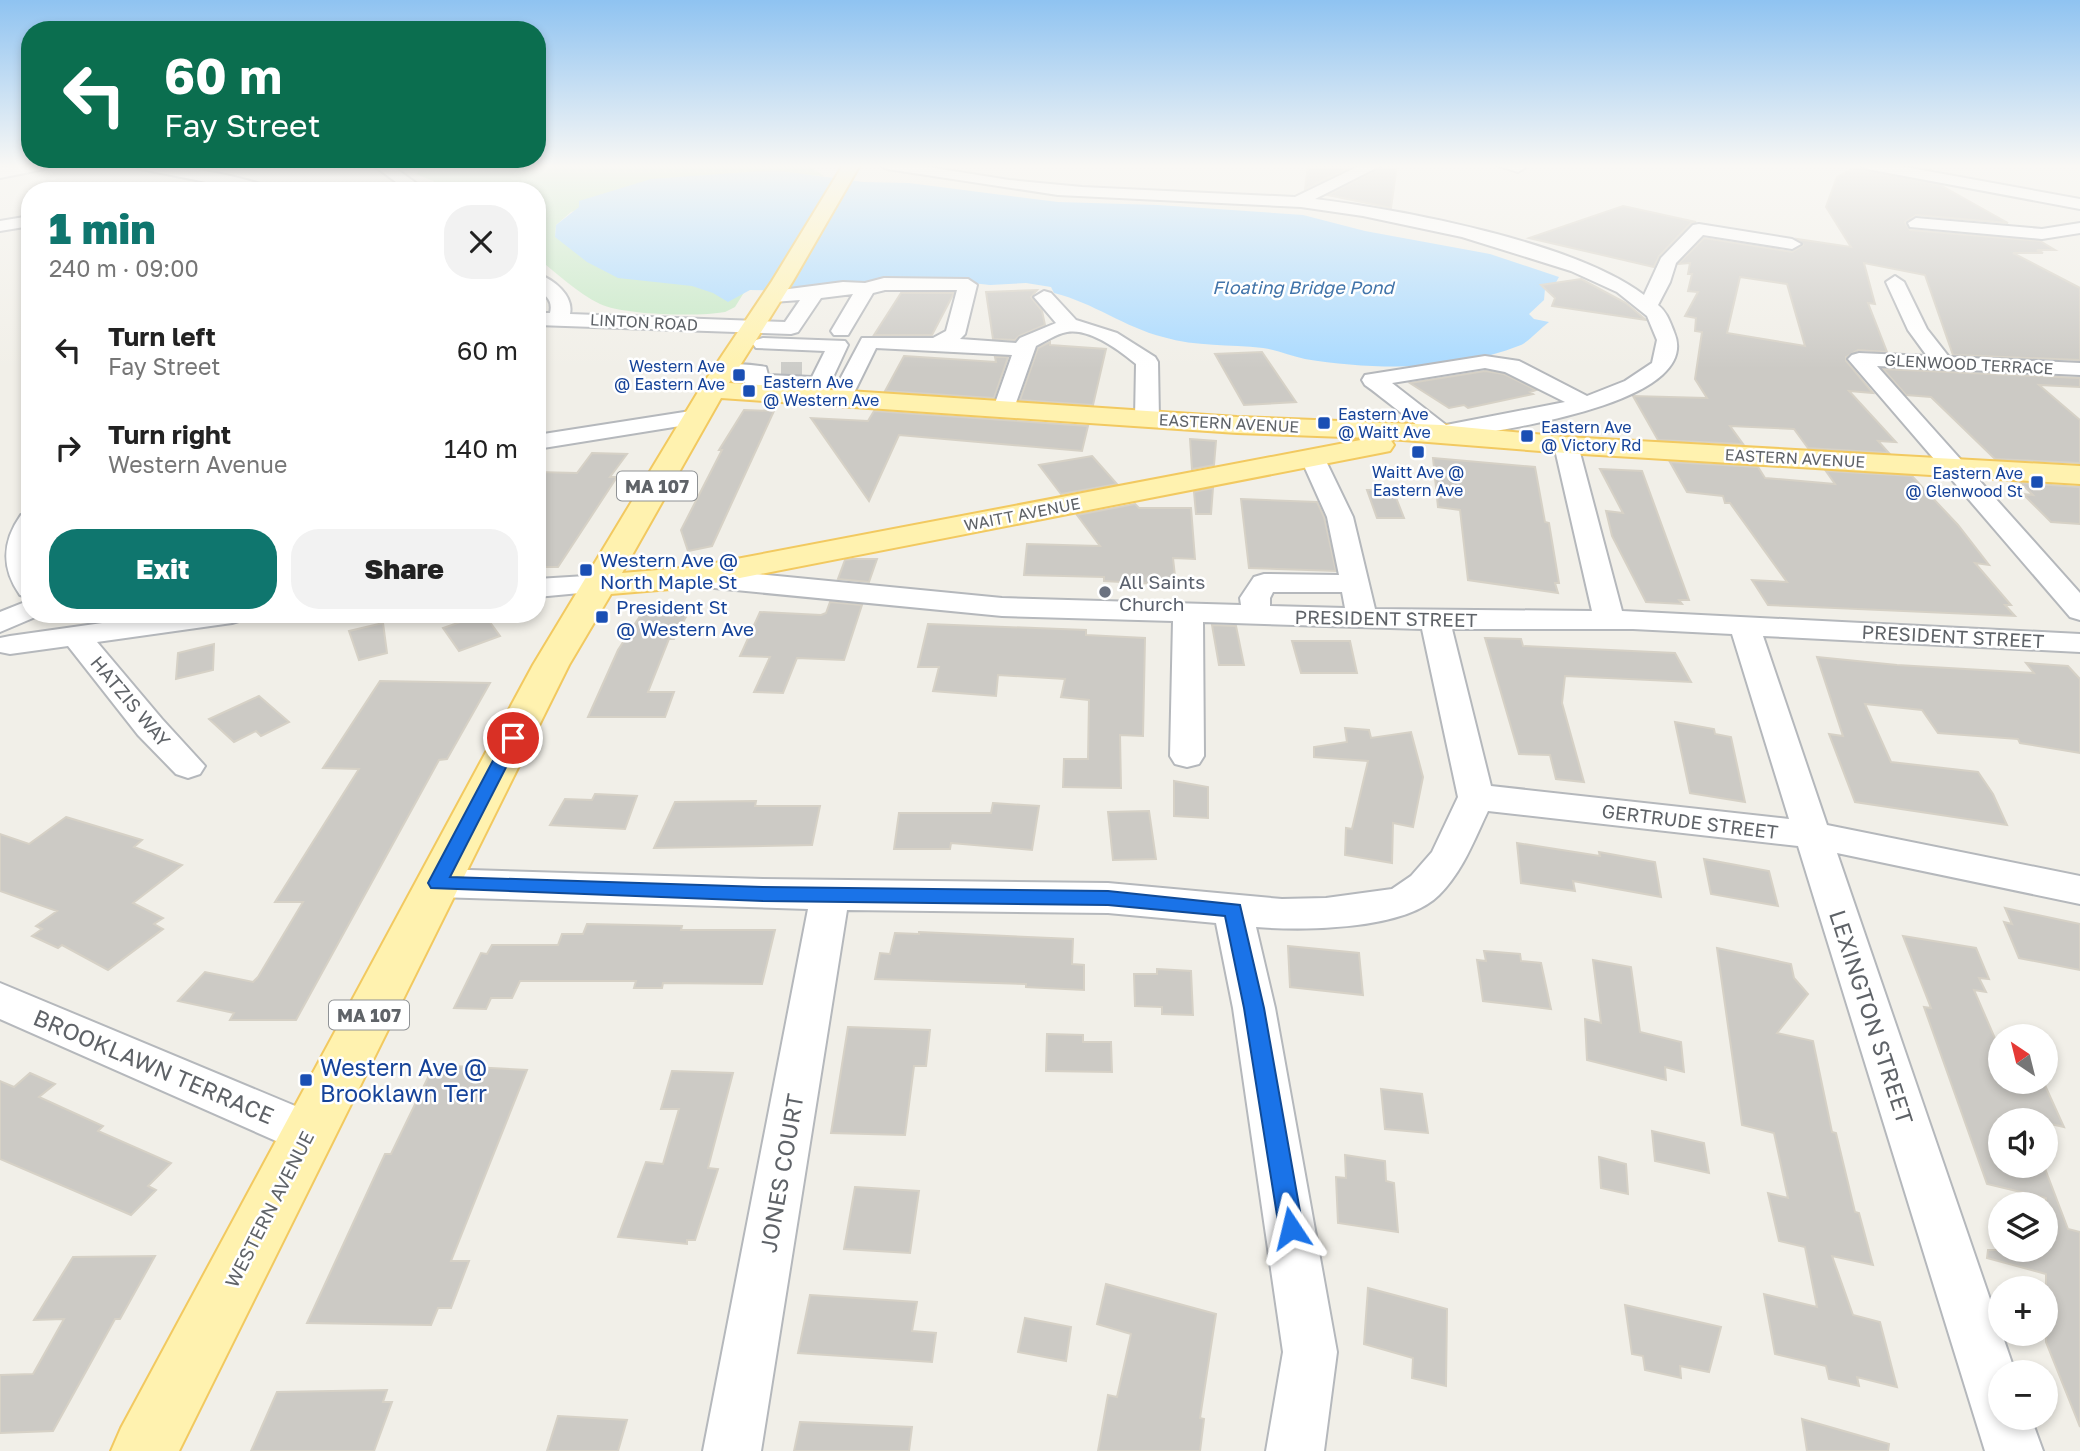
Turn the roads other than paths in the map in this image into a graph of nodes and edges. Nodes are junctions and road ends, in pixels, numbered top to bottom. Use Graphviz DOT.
graph roads {
  1 [pos="811,233"];
  2 [pos="1455,233"];
  3 [pos="1695,233"];
  4 [pos="1722,233"];
  5 [pos="2027,233"];
  6 [pos="2050,233"];
  7 [pos="1792,244"];
  8 [pos="1895,282"];
  9 [pos="546,286"];
  10 [pos="866,289"];
  11 [pos="814,293"];
  12 [pos="774,295"];
  13 [pos="1044,297"];
  14 [pos="1648,305"];
  15 [pos="558,318"];
  16 [pos="546,319"];
  17 [pos="1070,326"];
  18 [pos="791,328"];
  19 [pos="841,331"];
  20 [pos="746,335"];
  21 [pos="869,342"];
  22 [pos="937,344"];
  23 [pos="1025,350"];
  24 [pos="1943,363"];
  25 [pos="2080,369"];
  26 [pos="801,370"];
  27 [pos="719,380"];
  28 [pos="1584,403"];
  29 [pos="1004,409"];
  30 [pos="697,416"];
  31 [pos="1147,419"];
  32 [pos="1441,433"];
  33 [pos="546,441"];
  34 [pos="1566,445"];
  35 [pos="1313,459"];
  36 [pos="1956,468"];
  37 [pos="2080,475"];
  38 [pos="21,536"];
  39 [pos="21,568"];
  40 [pos="694,576"];
  41 [pos="602,584"];
  42 [pos="1355,584"];
  43 [pos="546,587"];
  44 [pos="2080,611"];
  45 [pos="1188,613"];
  46 [pos="1256,615"];
  47 [pos="1363,618"];
  48 [pos="21,619"];
  49 [pos="1435,620"];
  50 [pos="1609,620"];
  51 [pos="168,623"];
  52 [pos="1744,625"];
  53 [pos="3,636"];
  54 [pos="76,636"];
  55 [pos="2080,643"];
  56 [pos="1187,756"];
  57 [pos="188,766"];
  58 [pos="1476,797"];
  59 [pos="1812,835"];
  60 [pos="437,883"];
  61 [pos="2080,890"];
  62 [pos="830,895"];
  63 [pos="1233,910"];
  64 [pos="0,1000"];
  65 [pos="308,1133"];
  66 [pos="1988,1373"];
  67 [pos="2007,1430"];
  68 [pos="145,1451"];
  69 [pos="732,1451"];
  70 [pos="1295,1451"];
  71 [pos="2014,1451"];
  1 -- 12 [label="main road, WESTERN AVENUE / MA 107"];
  2 -- 14 [label="street"];
  3 -- 14 [label="street"];
  4 -- 7 [label="street"];
  5 -- 6 [label="street"];
  8 -- 24 [label="street"];
  9 -- 15 [label="street"];
  10 -- 11 [label="street"];
  10 -- 19 [label="street"];
  10 -- 22 [label="street"];
  11 -- 12 [label="street"];
  11 -- 18 [label="street"];
  12 -- 20 [label="main road, WESTERN AVENUE / MA 107"];
  13 -- 17 [label="street"];
  14 -- 28 [label="street"];
  15 -- 16 [label="street, LINTON ROAD"];
  15 -- 20 [label="street, LINTON ROAD"];
  17 -- 23 [label="street"];
  17 -- 31 [label="street"];
  18 -- 19 [label="street"];
  18 -- 20 [label="street"];
  19 -- 21 [label="street"];
  20 -- 26 [label="street"];
  20 -- 27 [label="main road, WESTERN AVENUE / MA 107"];
  21 -- 22 [label="street"];
  21 -- 26 [label="street"];
  22 -- 23 [label="street"];
  23 -- 29 [label="street"];
  24 -- 25 [label="street, GLENWOOD TERRACE"];
  24 -- 36 [label="street, GLENWOOD TERRACE"];
  26 -- 27 [label="main road, EASTERN AVENUE"];
  26 -- 27 [label="street"];
  26 -- 29 [label="main road, EASTERN AVENUE"];
  27 -- 30 [label="main road, WESTERN AVENUE / MA 107"];
  28 -- 32 [label="street"];
  28 -- 32 [label="street"];
  29 -- 31 [label="main road, EASTERN AVENUE"];
  30 -- 33 [label="street"];
  30 -- 41 [label="main road, WESTERN AVENUE / MA 107"];
  31 -- 32 [label="main road, EASTERN AVENUE"];
  32 -- 34 [label="main road, EASTERN AVENUE"];
  32 -- 35 [label="main road, WAITT AVENUE"];
  34 -- 36 [label="main road, EASTERN AVENUE"];
  34 -- 50 [label="street"];
  35 -- 40 [label="main road, WAITT AVENUE"];
  35 -- 42 [label="street"];
  36 -- 37 [label="main road, EASTERN AVENUE"];
  36 -- 44 [label="street"];
  38 -- 39 [label="street"];
  40 -- 41 [label="main road, WAITT AVENUE"];
  40 -- 45 [label="street, PRESIDENT STREET"];
  41 -- 43 [label="street"];
  41 -- 60 [label="main road, WESTERN AVENUE / MA 107"];
  42 -- 46 [label="street"];
  42 -- 47 [label="street"];
  45 -- 46 [label="street, PRESIDENT STREET"];
  45 -- 56 [label="street"];
  46 -- 47 [label="street, PRESIDENT STREET"];
  47 -- 49 [label="street, PRESIDENT STREET"];
  48 -- 53 [label="street"];
  49 -- 50 [label="street, PRESIDENT STREET"];
  49 -- 58 [label="street"];
  50 -- 52 [label="street, PRESIDENT STREET"];
  51 -- 54 [label="street"];
  52 -- 55 [label="street, PRESIDENT STREET"];
  52 -- 59 [label="street, LEXINGTON STREET"];
  53 -- 54 [label="street"];
  54 -- 57 [label="street, HATZIS WAY"];
  58 -- 59 [label="street, GERTRUDE STREET"];
  58 -- 63 [label="street"];
  59 -- 61 [label="street, GERTRUDE STREET"];
  59 -- 66 [label="street, LEXINGTON STREET"];
  60 -- 62 [label="street"];
  60 -- 65 [label="main road, WESTERN AVENUE / MA 107"];
  62 -- 63 [label="street"];
  62 -- 69 [label="street, JONES COURT"];
  63 -- 70 [label="street"];
  64 -- 65 [label="street, BROOKLAWN TERRACE"];
  65 -- 68 [label="main road, WESTERN AVENUE / MA 107"];
  67 -- 71 [label="street"];
}
